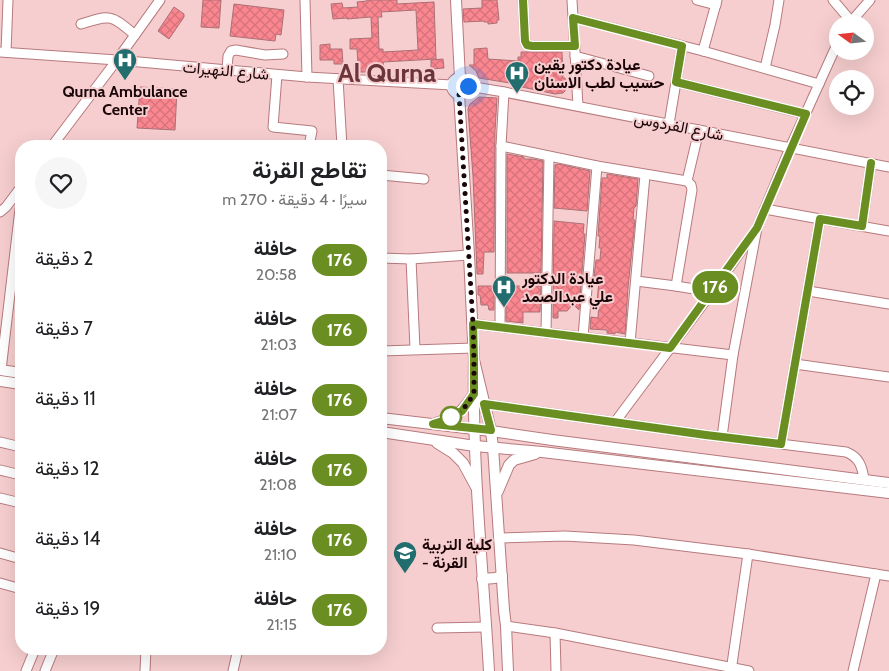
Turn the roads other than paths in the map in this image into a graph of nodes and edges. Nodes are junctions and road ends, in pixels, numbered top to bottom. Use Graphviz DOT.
graph roads {
  1 [pos="8,0"];
  2 [pos="160,0"];
  3 [pos="305,0"];
  4 [pos="456,0"];
  5 [pos="523,0"];
  6 [pos="572,0"];
  7 [pos="697,0"];
  8 [pos="779,0"];
  9 [pos="833,0"];
  10 [pos="870,0"];
  11 [pos="716,2"];
  12 [pos="845,15"];
  13 [pos="856,15"];
  14 [pos="573,18"];
  15 [pos="81,24"];
  16 [pos="135,35"];
  17 [pos="682,46"];
  18 [pos="575,51"];
  19 [pos="703,51"];
  20 [pos="3,52"];
  21 [pos="283,54"];
  22 [pos="117,60"];
  23 [pos="830,60"];
  24 [pos="765,68"];
  25 [pos="227,70"];
  26 [pos="277,75"];
  27 [pos="649,76"];
  28 [pos="307,77"];
  29 [pos="338,79"];
  30 [pos="456,82"];
  31 [pos="676,82"];
  32 [pos="819,84"];
  33 [pos="468,86"];
  34 [pos="504,92"];
  35 [pos="459,94"];
  36 [pos="578,106"];
  37 [pos="806,114"];
  38 [pos="669,124"];
  39 [pos="699,130"];
  40 [pos="58,140"];
  41 [pos="310,140"];
  42 [pos="342,140"];
  43 [pos="501,146"];
  44 [pos="790,148"];
  45 [pos="549,157"];
  46 [pos="871,163"];
  47 [pos="597,166"];
  48 [pos="889,166"];
  49 [pos="645,175"];
  50 [pos="387,176"];
  51 [pos="424,179"];
  52 [pos="687,181"];
  53 [pos="15,195"];
  54 [pos="765,209"];
  55 [pos="3,210"];
  56 [pos="820,219"];
  57 [pos="862,226"];
  58 [pos="757,228"];
  59 [pos="889,231"];
  60 [pos="469,255"];
  61 [pos="15,256"];
  62 [pos="387,258"];
  63 [pos="411,259"];
  64 [pos="636,281"];
  65 [pos="676,286"];
  66 [pos="808,290"];
  67 [pos="712,292"];
  68 [pos="889,304"];
  69 [pos="473,324"];
  70 [pos="500,327"];
  71 [pos="546,333"];
  72 [pos="584,337"];
  73 [pos="630,343"];
  74 [pos="474,348"];
  75 [pos="670,348"];
  76 [pos="415,349"];
  77 [pos="387,351"];
  78 [pos="733,355"];
  79 [pos="474,360"];
  80 [pos="795,364"];
  81 [pos="0,370"];
  82 [pos="15,372"];
  83 [pos="889,377"];
  84 [pos="0,381"];
  85 [pos="15,383"];
  86 [pos="474,394"];
  87 [pos="484,404"];
  88 [pos="387,419"];
  89 [pos="615,422"];
  90 [pos="433,424"];
  91 [pos="475,429"];
  92 [pos="491,430"];
  93 [pos="387,433"];
  94 [pos="722,437"];
  95 [pos="432,440"];
  96 [pos="0,442"];
  97 [pos="781,444"];
  98 [pos="15,446"];
  99 [pos="475,446"];
  100 [pos="493,447"];
  101 [pos="542,452"];
  102 [pos="0,470"];
  103 [pos="15,474"];
  104 [pos="864,479"];
  105 [pos="889,483"];
  106 [pos="478,490"];
  107 [pos="889,492"];
  108 [pos="496,495"];
  109 [pos="0,498"];
  110 [pos="15,502"];
  111 [pos="500,538"];
  112 [pos="0,553"];
  113 [pos="748,554"];
  114 [pos="15,557"];
  115 [pos="876,574"];
  116 [pos="502,576"];
  117 [pos="889,576"];
  118 [pos="482,578"];
  119 [pos="0,582"];
  120 [pos="15,587"];
  121 [pos="504,610"];
  122 [pos="485,612"];
  123 [pos="506,626"];
  124 [pos="486,627"];
  125 [pos="437,628"];
  126 [pos="554,633"];
  127 [pos="33,655"];
  128 [pos="52,655"];
  129 [pos="146,655"];
  130 [pos="237,655"];
  131 [pos="731,670"];
  132 [pos="26,671"];
  133 [pos="45,671"];
  134 [pos="145,671"];
  135 [pos="233,671"];
  136 [pos="489,671"];
  137 [pos="508,671"];
  138 [pos="556,671"];
  139 [pos="748,671"];
  140 [pos="853,671"];
  1 -- 20 [label="street"];
  2 -- 16 [label="street"];
  3 -- 28 [label="street"];
  4 -- 30 [label="main road"];
  5 -- 18 [label="street"];
  6 -- 14 [label="street"];
  7 -- 11 [label="street"];
  8 -- 24 [label="street"];
  9 -- 12 [label="street"];
  10 -- 13 [label="street"];
  11 -- 19 [label="street"];
  14 -- 17 [label="street"];
  14 -- 18 [label="street"];
  15 -- 16 [label="street"];
  16 -- 22 [label="street"];
  17 -- 19 [label="street"];
  17 -- 31 [label="street"];
  18 -- 27 [label="street"];
  18 -- 36 [label="street"];
  19 -- 24 [label="street"];
  20 -- 22 [label="street, شارع النهيرات"];
  21 -- 25 [label="street"];
  22 -- 25 [label="street, شارع النهيرات"];
  22 -- 40 [label="street"];
  23 -- 32 [label="street"];
  24 -- 32 [label="street"];
  25 -- 26 [label="street, شارع النهيرات"];
  26 -- 28 [label="street, شارع النهيرات"];
  26 -- 41 [label="street"];
  28 -- 29 [label="street, شارع النهيرات"];
  29 -- 30 [label="street, شارع النهيرات"];
  29 -- 42 [label="street"];
  30 -- 33 [label="main road"];
  30 -- 35 [label="main road"];
  31 -- 37 [label="street"];
  31 -- 38 [label="street"];
  32 -- 37 [label="street"];
  33 -- 34 [label="street, شارع الفردوس"];
  33 -- 35 [label="main road"];
  34 -- 36 [label="street, شارع الفردوس"];
  34 -- 43 [label="street"];
  35 -- 60 [label="main road"];
  36 -- 38 [label="street, شارع الفردوس"];
  37 -- 44 [label="street"];
  38 -- 39 [label="street, شارع الفردوس"];
  39 -- 44 [label="street, شارع الفردوس"];
  39 -- 52 [label="street"];
  43 -- 45 [label="street"];
  43 -- 70 [label="street"];
  44 -- 46 [label="street, شارع الفردوس"];
  44 -- 54 [label="street"];
  45 -- 47 [label="street"];
  45 -- 71 [label="street"];
  46 -- 48 [label="street, شارع الفردوس"];
  46 -- 57 [label="street"];
  47 -- 49 [label="street"];
  47 -- 72 [label="street"];
  49 -- 52 [label="street"];
  49 -- 64 [label="street"];
  50 -- 51 [label="street"];
  52 -- 65 [label="street"];
  53 -- 55 [label="street"];
  54 -- 56 [label="street"];
  54 -- 58 [label="street"];
  56 -- 57 [label="street"];
  56 -- 66 [label="street"];
  57 -- 59 [label="street"];
  58 -- 67 [label="street"];
  58 -- 78 [label="street"];
  60 -- 63 [label="street"];
  60 -- 69 [label="main road"];
  61 -- 81 [label="street"];
  62 -- 63 [label="street"];
  63 -- 76 [label="street"];
  64 -- 65 [label="street"];
  64 -- 73 [label="street"];
  65 -- 67 [label="street"];
  66 -- 68 [label="street"];
  66 -- 80 [label="street"];
  67 -- 75 [label="street"];
  69 -- 70 [label="street"];
  69 -- 74 [label="main road"];
  70 -- 71 [label="street"];
  71 -- 72 [label="street"];
  72 -- 73 [label="street"];
  73 -- 75 [label="street"];
  74 -- 76 [label="street"];
  74 -- 79 [label="main road"];
  75 -- 78 [label="street"];
  75 -- 89 [label="street"];
  76 -- 77 [label="street"];
  78 -- 94 [label="street"];
  79 -- 86 [label="main road"];
  79 -- 87 [label="main road"];
  80 -- 83 [label="street"];
  80 -- 97 [label="street"];
  81 -- 82 [label="main road"];
  84 -- 85 [label="main road"];
  86 -- 90 [label="main road"];
  86 -- 91 [label="main road"];
  87 -- 89 [label="street"];
  87 -- 92 [label="main road"];
  88 -- 90 [label="main road"];
  89 -- 94 [label="street"];
  90 -- 91 [label="main road"];
  91 -- 92 [label="main road"];
  91 -- 99 [label="main road"];
  92 -- 100 [label="main road"];
  92 -- 104 [label="main road"];
  93 -- 95 [label="main road"];
  94 -- 97 [label="street"];
  95 -- 99 [label="main road"];
  95 -- 106 [label="main road"];
  96 -- 98 [label="street"];
  97 -- 104 [label="street"];
  99 -- 100 [label="main road"];
  99 -- 106 [label="main road"];
  100 -- 101 [label="main road"];
  100 -- 108 [label="main road"];
  101 -- 107 [label="main road"];
  101 -- 108 [label="main road"];
  102 -- 103 [label="street"];
  104 -- 105 [label="main road"];
  106 -- 118 [label="main road"];
  108 -- 111 [label="main road"];
  109 -- 110 [label="street"];
  111 -- 113 [label="street"];
  111 -- 116 [label="main road"];
  112 -- 114 [label="street"];
  113 -- 115 [label="street"];
  113 -- 131 [label="street"];
  115 -- 117 [label="street"];
  115 -- 140 [label="street"];
  116 -- 118 [label="main road"];
  116 -- 121 [label="main road"];
  118 -- 122 [label="main road"];
  119 -- 120 [label="street"];
  121 -- 122 [label="main road"];
  121 -- 123 [label="main road"];
  122 -- 124 [label="main road"];
  123 -- 126 [label="street"];
  123 -- 137 [label="main road"];
  124 -- 125 [label="street"];
  124 -- 136 [label="main road"];
  126 -- 131 [label="street"];
  126 -- 138 [label="street"];
  127 -- 132 [label="street"];
  128 -- 133 [label="street"];
  129 -- 134 [label="street"];
  130 -- 135 [label="street"];
  131 -- 139 [label="street"];
}
